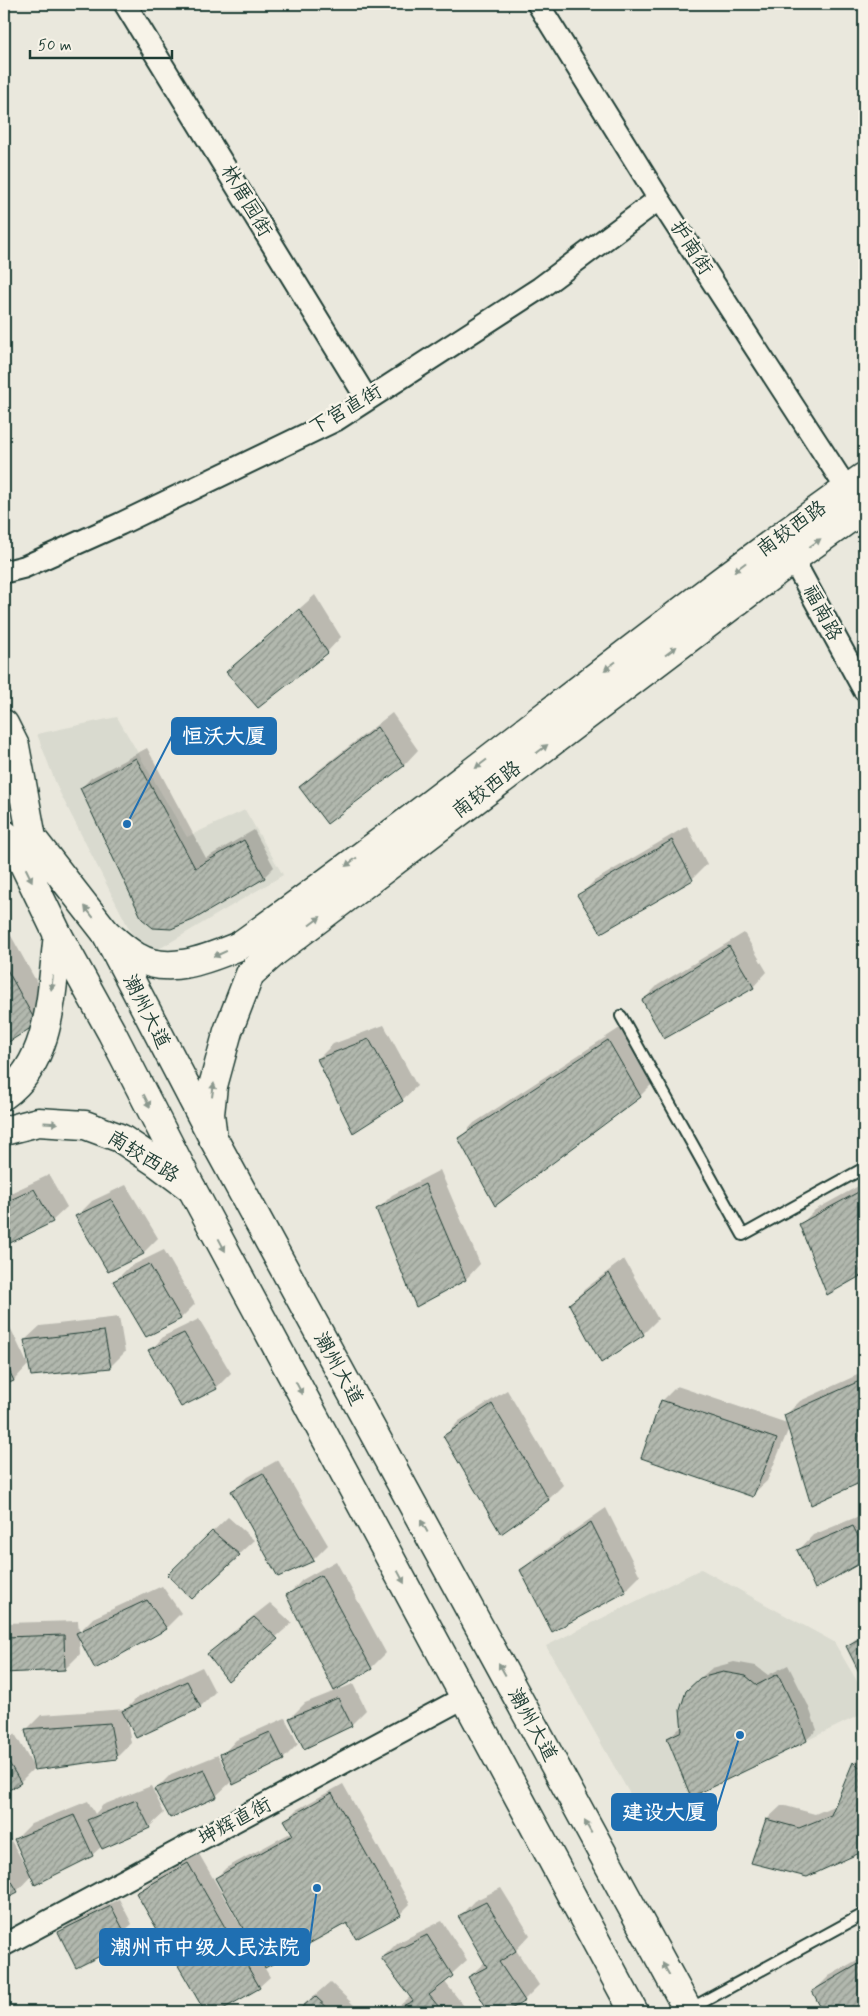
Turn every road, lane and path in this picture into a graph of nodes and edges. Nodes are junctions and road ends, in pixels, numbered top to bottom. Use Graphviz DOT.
graph roads {
  1 [pos="125,4"];
  2 [pos="538,4"];
  3 [pos="659,199"];
  4 [pos="367,399"];
  5 [pos="859,492"];
  6 [pos="787,548"];
  7 [pos="4,572"];
  8 [pos="864,690"];
  9 [pos="4,724"];
  10 [pos="4,787"];
  11 [pos="13,835"];
  12 [pos="106,933"];
  13 [pos="58,935"];
  14 [pos="621,1016"];
  15 [pos="4,1096"];
  16 [pos="4,1131"];
  17 [pos="212,1138"];
  18 [pos="864,1168"];
  19 [pos="192,1189"];
  20 [pos="465,1697"];
  21 [pos="864,1914"];
  22 [pos="4,1945"];
  23 [pos="689,2011"];
  24 [pos="634,2012"];
  1 -- 4 [label="street, 林厝园街"];
  2 -- 3 [label="street, 护南街"];
  3 -- 4 [label="street, 下宫直街"];
  3 -- 5 [label="street, 护南街"];
  4 -- 7 [label="street, 下宫直街"];
  5 -- 6 [label="main road, 南较西路"];
  6 -- 8 [label="street, 福南路"];
  6 -- 12 [label="main road, 南较西路, one-way"];
  17 -- 6 [label="main road, 南较西路, one-way"];
  9 -- 11 [label="main road, 潮州大道"];
  10 -- 11 [label="main road"];
  12 -- 11 [label="main road, 潮州大道, one-way"];
  11 -- 13 [label="main road, 潮州大道, one-way"];
  12 -- 17 [label="main road, 潮州大道"];
  13 -- 15 [label="main road, one-way"];
  13 -- 19 [label="main road, 潮州大道, one-way"];
  14 -- 18 [label="lane"];
  16 -- 19 [label="main road, 南较西路, one-way"];
  23 -- 17 [label="main road, 潮州大道, one-way"];
  19 -- 20 [label="main road, 潮州大道, one-way"];
  20 -- 22 [label="street, 坤辉直街"];
  20 -- 24 [label="main road, 潮州大道"];
  21 -- 23 [label="lane"];
}
